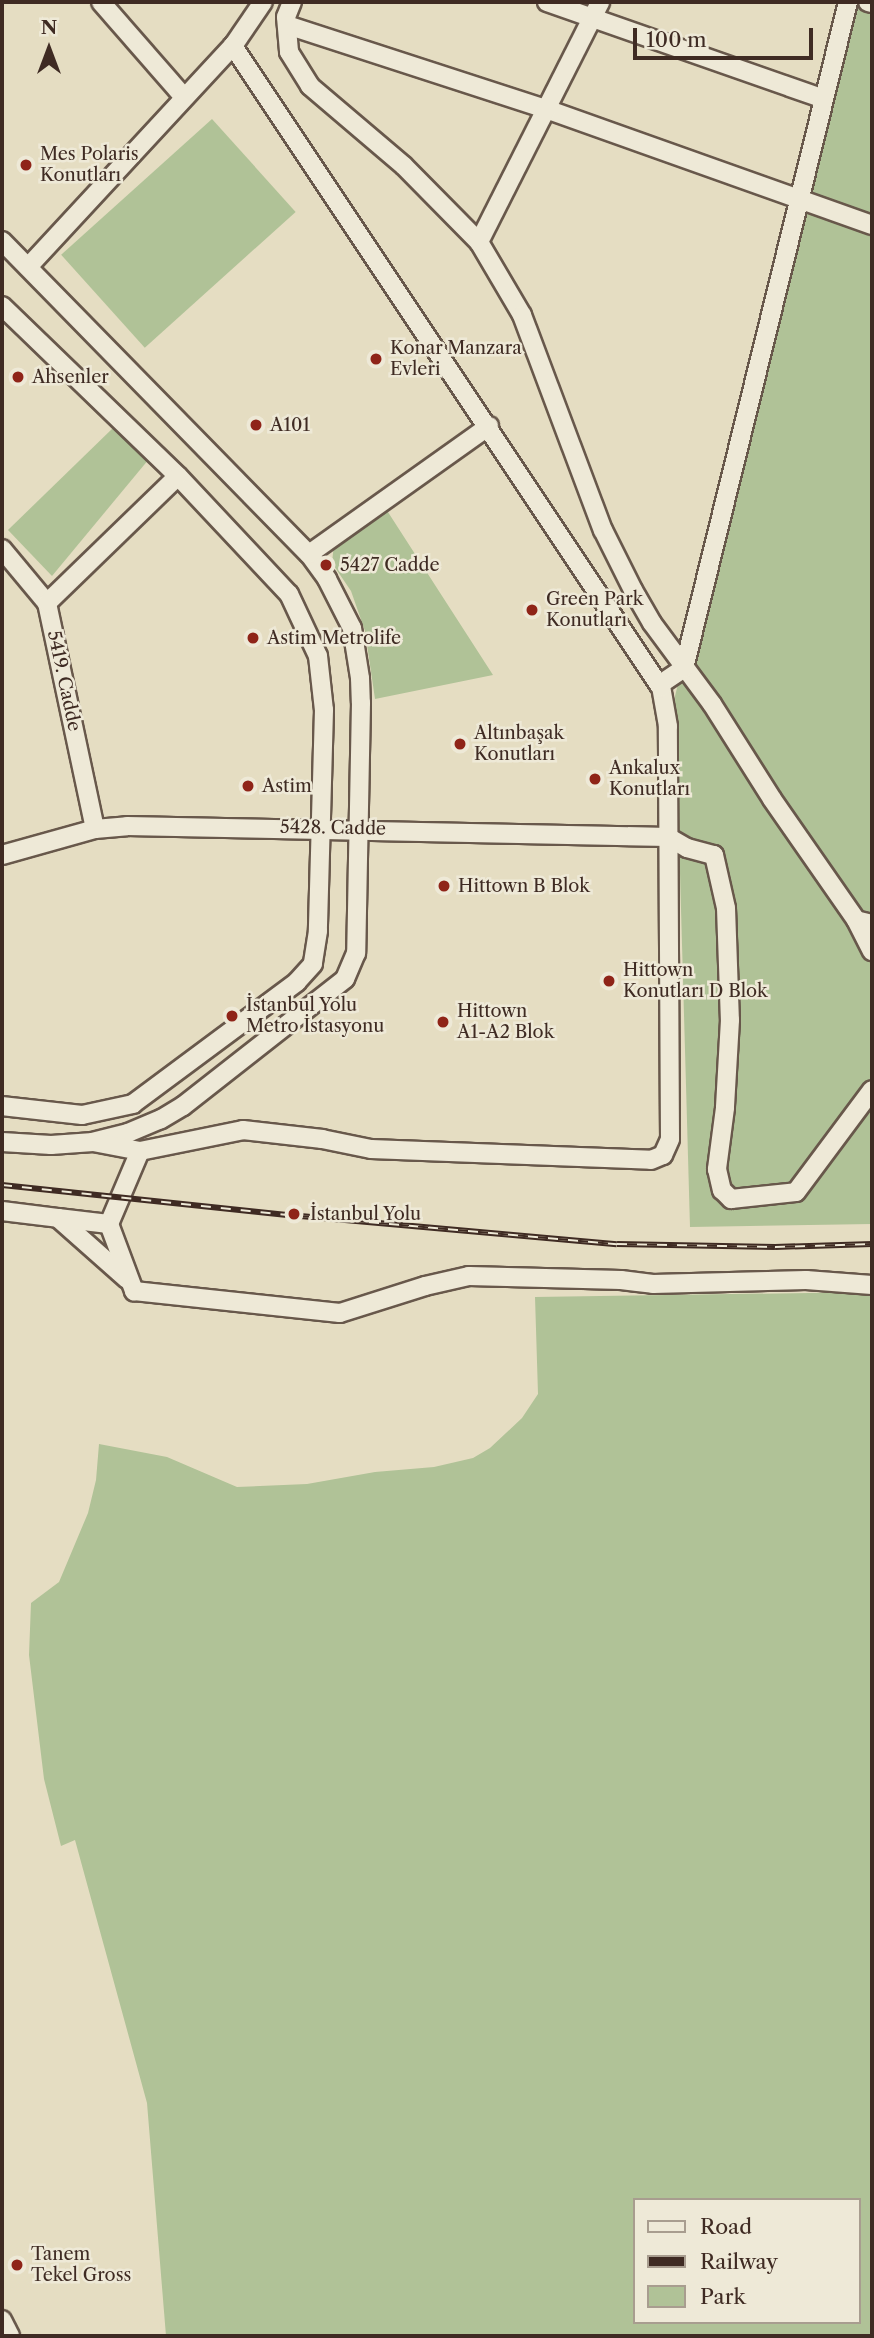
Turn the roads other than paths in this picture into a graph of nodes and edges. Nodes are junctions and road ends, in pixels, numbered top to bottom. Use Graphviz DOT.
graph roads {
  1 [pos="101,2"];
  2 [pos="263,2"];
  3 [pos="292,2"];
  4 [pos="547,2"];
  5 [pos="848,2"];
  6 [pos="596,10"];
  7 [pos="287,25"];
  8 [pos="233,46"];
  9 [pos="184,97"];
  10 [pos="824,99"];
  11 [pos="546,108"];
  12 [pos="800,199"];
  13 [pos="872,225"];
  14 [pos="2,242"];
  15 [pos="479,242"];
  16 [pos="28,267"];
  17 [pos="2,306"];
  18 [pos="489,426"];
  19 [pos="178,476"];
  20 [pos="2,549"];
  21 [pos="309,554"];
  22 [pos="47,603"];
  23 [pos="684,668"];
  24 [pos="659,685"];
  25 [pos="319,828"];
  26 [pos="94,829"];
  27 [pos="360,829"];
  28 [pos="668,837"];
  29 [pos="2,855"];
  30 [pos="864,922"];
  31 [pos="872,951"];
  32 [pos="872,1090"];
  33 [pos="2,1106"];
  34 [pos="2,1142"];
  35 [pos="93,1142"];
  36 [pos="140,1151"];
  37 [pos="2,1211"];
  38 [pos="58,1218"];
  39 [pos="109,1224"];
  40 [pos="127,1279"];
  41 [pos="872,1285"];
  42 [pos="2,2320"];
  43 [pos="10,2336"];
  1 -- 9 [label="street"];
  2 -- 8 [label="street"];
  3 -- 7 [label="street"];
  4 -- 6 [label="street"];
  5 -- 10 [label="street"];
  6 -- 10 [label="street"];
  6 -- 11 [label="street"];
  7 -- 11 [label="street"];
  7 -- 15 [label="street"];
  8 -- 9 [label="street"];
  8 -- 18 [label="street"];
  9 -- 16 [label="street"];
  10 -- 12 [label="street"];
  11 -- 12 [label="street"];
  11 -- 15 [label="street"];
  12 -- 13 [label="street"];
  12 -- 23 [label="street"];
  14 -- 16 [label="street"];
  15 -- 23 [label="street"];
  16 -- 21 [label="street"];
  17 -- 19 [label="street"];
  18 -- 21 [label="street"];
  18 -- 24 [label="street"];
  19 -- 22 [label="street"];
  19 -- 25 [label="street"];
  20 -- 22 [label="street, 5419. Cadde"];
  21 -- 27 [label="street"];
  22 -- 26 [label="street, 5419. Cadde"];
  23 -- 24 [label="street"];
  23 -- 30 [label="street"];
  24 -- 28 [label="street"];
  25 -- 26 [label="street, 5428. Cadde"];
  25 -- 27 [label="street, 5428. Cadde"];
  25 -- 33 [label="street"];
  26 -- 29 [label="street, 5428. Cadde"];
  27 -- 28 [label="street, 5428. Cadde"];
  27 -- 35 [label="street"];
  28 -- 32 [label="street"];
  28 -- 36 [label="street"];
  30 -- 31 [label="street"];
  34 -- 35 [label="street"];
  35 -- 36 [label="street"];
  36 -- 39 [label="street"];
  37 -- 38 [label="street"];
  38 -- 39 [label="street"];
  38 -- 40 [label="street"];
  39 -- 40 [label="street"];
  40 -- 41 [label="street"];
  42 -- 43 [label="street"];
}
